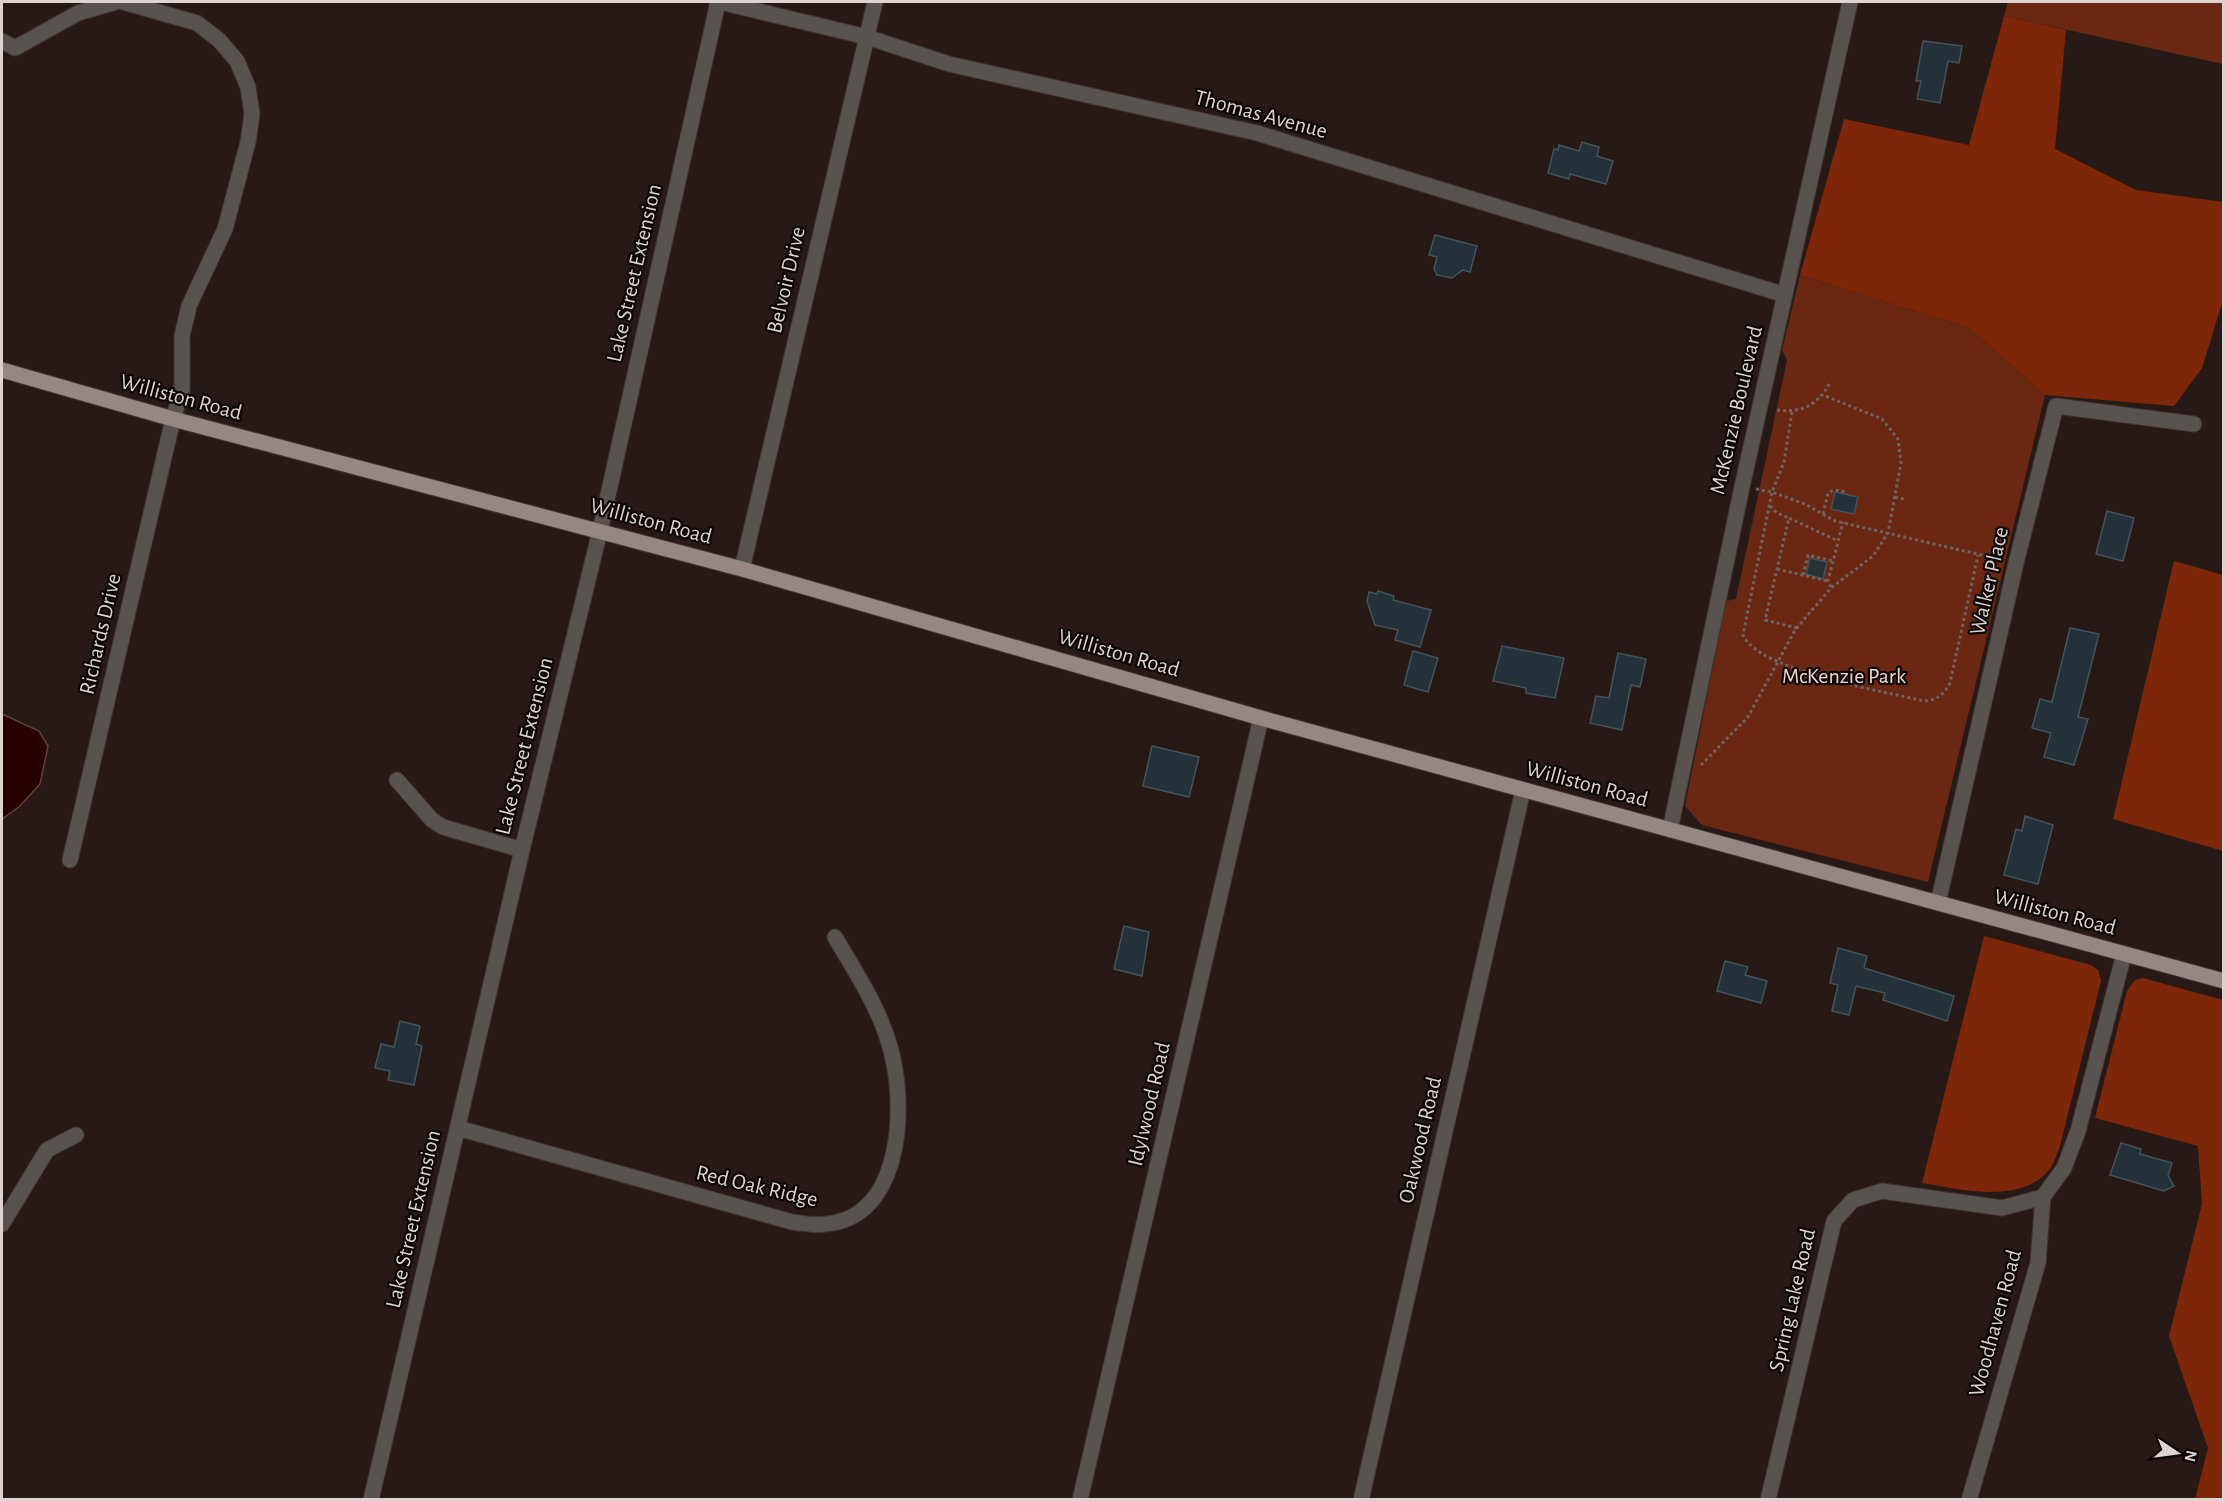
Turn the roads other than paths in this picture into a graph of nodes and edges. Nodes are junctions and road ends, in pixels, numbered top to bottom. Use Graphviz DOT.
graph roads {
  1 [pos="116,2"];
  2 [pos="123,2"];
  3 [pos="719,2"];
  4 [pos="875,2"];
  5 [pos="1850,2"];
  6 [pos="867,36"];
  7 [pos="2,41"];
  8 [pos="1785,296"];
  9 [pos="2,370"];
  10 [pos="173,419"];
  11 [pos="2194,424"];
  12 [pos="600,531"];
  13 [pos="742,569"];
  14 [pos="1261,718"];
  15 [pos="397,780"];
  16 [pos="1523,790"];
  17 [pos="1670,830"];
  18 [pos="522,850"];
  19 [pos="70,860"];
  20 [pos="1938,903"];
  21 [pos="835,937"];
  22 [pos="2124,954"];
  23 [pos="2223,981"];
  24 [pos="458,1128"];
  25 [pos="76,1135"];
  26 [pos="2043,1197"];
  27 [pos="2,1224"];
  28 [pos="372,1499"];
  29 [pos="1080,1500"];
  30 [pos="1361,1500"];
  31 [pos="1768,1500"];
  32 [pos="1969,1500"];
  1 -- 7 [label="street"];
  2 -- 10 [label="street, Richards Drive"];
  3 -- 6 [label="street, Thomas Avenue"];
  3 -- 12 [label="street, Lake Street Extension"];
  4 -- 6 [label="street, Belvoir Drive"];
  5 -- 8 [label="street, McKenzie Boulevard"];
  6 -- 8 [label="street, Thomas Avenue"];
  6 -- 13 [label="street, Belvoir Drive"];
  8 -- 17 [label="street, McKenzie Boulevard"];
  9 -- 10 [label="main road, Williston Road"];
  10 -- 12 [label="main road, Williston Road"];
  10 -- 19 [label="street, Richards Drive"];
  11 -- 20 [label="street, Walker Place"];
  12 -- 13 [label="main road, Williston Road"];
  12 -- 18 [label="street, Lake Street Extension"];
  13 -- 14 [label="main road, Williston Road"];
  14 -- 16 [label="main road, Williston Road"];
  14 -- 29 [label="street, Idylwood Road"];
  15 -- 18 [label="street"];
  16 -- 17 [label="main road, Williston Road"];
  16 -- 30 [label="street, Oakwood Road"];
  17 -- 20 [label="main road, Williston Road"];
  18 -- 24 [label="street, Lake Street Extension"];
  20 -- 22 [label="main road, Williston Road"];
  21 -- 24 [label="street, Red Oak Ridge"];
  22 -- 23 [label="main road, Williston Road"];
  22 -- 26 [label="street"];
  24 -- 28 [label="street, Lake Street Extension"];
  25 -- 27 [label="street"];
  26 -- 31 [label="street, Spring Lake Road"];
  26 -- 32 [label="street, Woodhaven Road"];
}
